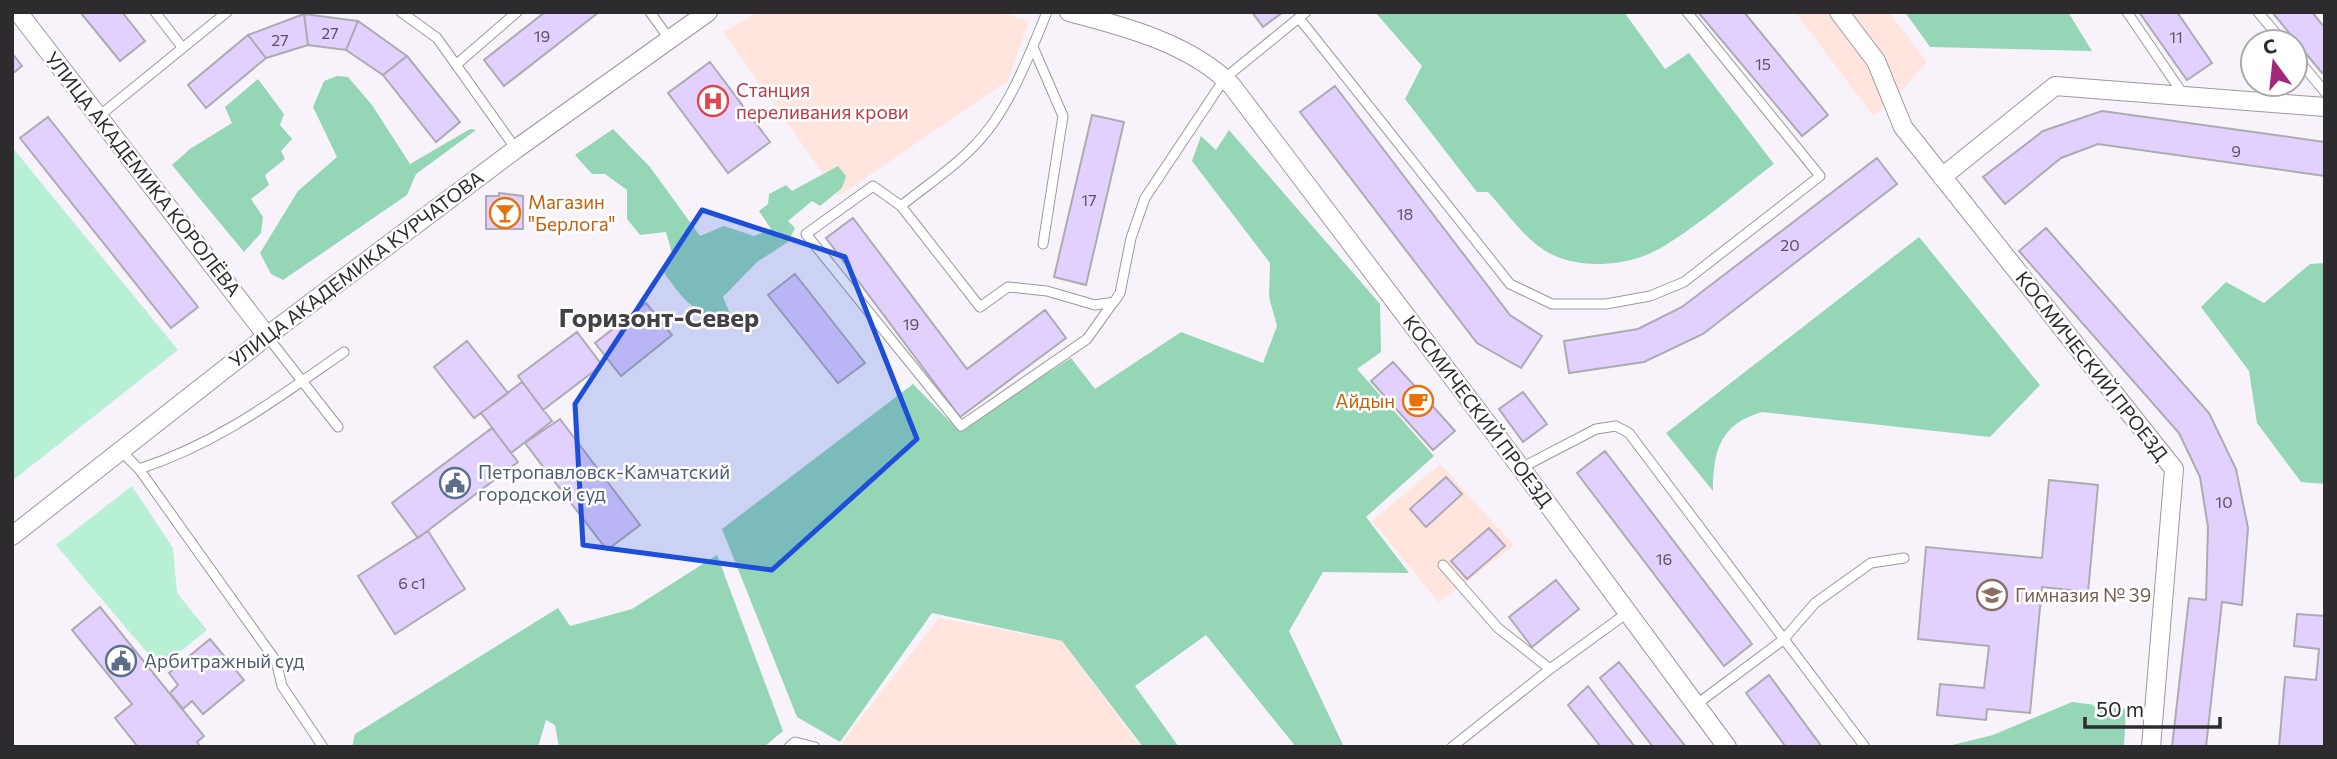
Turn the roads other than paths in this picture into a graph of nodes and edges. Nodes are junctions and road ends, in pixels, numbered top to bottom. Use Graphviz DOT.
graph roads {
  1 [pos="18,12"];
  2 [pos="155,12"];
  3 [pos="207,12"];
  4 [pos="227,12"];
  5 [pos="401,12"];
  6 [pos="517,12"];
  7 [pos="650,12"];
  8 [pos="708,12"];
  9 [pos="1046,12"];
  10 [pos="1069,12"];
  11 [pos="1687,12"];
  12 [pos="1839,12"];
  13 [pos="2127,12"];
  14 [pos="2258,12"];
  15 [pos="1302,15"];
  16 [pos="215,22"];
  17 [pos="2271,28"];
  18 [pos="670,40"];
  19 [pos="182,47"];
  20 [pos="1033,47"];
  21 [pos="457,64"];
  22 [pos="2309,73"];
  23 [pos="1224,78"];
  24 [pos="2325,92"];
  25 [pos="2183,94"];
  26 [pos="2325,107"];
  27 [pos="99,116"];
  28 [pos="516,149"];
  29 [pos="1942,177"];
  30 [pos="901,206"];
  31 [pos="1043,244"];
  32 [pos="1112,304"];
  33 [pos="267,336"];
  34 [pos="344,352"];
  35 [pos="301,381"];
  36 [pos="338,427"];
  37 [pos="121,451"];
  38 [pos="1521,468"];
  39 [pos="138,469"];
  40 [pos="12,536"];
  41 [pos="1904,558"];
  42 [pos="1443,565"];
  43 [pos="1626,613"];
  44 [pos="1783,640"];
  45 [pos="1550,668"];
  46 [pos="1697,704"];
  47 [pos="323,747"];
  48 [pos="789,747"];
  49 [pos="816,747"];
  50 [pos="1452,747"];
  51 [pos="1727,747"];
  52 [pos="1864,747"];
  53 [pos="2151,747"];
  1 -- 27 [label="street, УЛИЦА АКАДЕМИКА КОРОЛЁВА"];
  2 -- 19 [label="lane"];
  3 -- 16 [label="lane"];
  4 -- 16 [label="lane"];
  5 -- 21 [label="lane"];
  6 -- 21 [label="lane"];
  7 -- 18 [label="lane"];
  8 -- 18 [label="street, УЛИЦА АКАДЕМИКА КУРЧАТОВА"];
  9 -- 20 [label="lane"];
  10 -- 23 [label="street"];
  11 -- 15 [label="lane"];
  12 -- 29 [label="street, КОСМИЧЕСКИЙ ПРОЕЗД"];
  13 -- 25 [label="lane"];
  14 -- 17 [label="lane"];
  15 -- 23 [label="lane"];
  16 -- 19 [label="lane"];
  18 -- 28 [label="street, УЛИЦА АКАДЕМИКА КУРЧАТОВА"];
  19 -- 27 [label="lane"];
  20 -- 30 [label="lane"];
  20 -- 31 [label="lane"];
  21 -- 28 [label="lane"];
  22 -- 24 [label="lane"];
  23 -- 32 [label="lane"];
  23 -- 38 [label="street, КОСМИЧЕСКИЙ ПРОЕЗД"];
  25 -- 26 [label="street"];
  25 -- 29 [label="street"];
  27 -- 33 [label="street, УЛИЦА АКАДЕМИКА КОРОЛЁВА"];
  28 -- 33 [label="street, УЛИЦА АКАДЕМИКА КУРЧАТОВА"];
  29 -- 53 [label="street, КОСМИЧЕСКИЙ ПРОЕЗД"];
  30 -- 32 [label="lane"];
  30 -- 32 [label="lane"];
  33 -- 35 [label="lane"];
  33 -- 37 [label="street, УЛИЦА АКАДЕМИКА КУРЧАТОВА"];
  34 -- 35 [label="lane"];
  35 -- 36 [label="lane"];
  35 -- 39 [label="lane"];
  37 -- 39 [label="lane"];
  37 -- 40 [label="street, УЛИЦА АКАДЕМИКА КУРЧАТОВА"];
  38 -- 43 [label="street, КОСМИЧЕСКИЙ ПРОЕЗД"];
  38 -- 44 [label="lane"];
  39 -- 47 [label="lane"];
  41 -- 44 [label="lane"];
  42 -- 45 [label="lane"];
  43 -- 45 [label="lane"];
  43 -- 46 [label="street, КОСМИЧЕСКИЙ ПРОЕЗД"];
  44 -- 46 [label="lane"];
  44 -- 52 [label="lane"];
  45 -- 50 [label="lane"];
  46 -- 51 [label="street, КОСМИЧЕСКИЙ ПРОЕЗД"];
  48 -- 49 [label="lane"];
}
